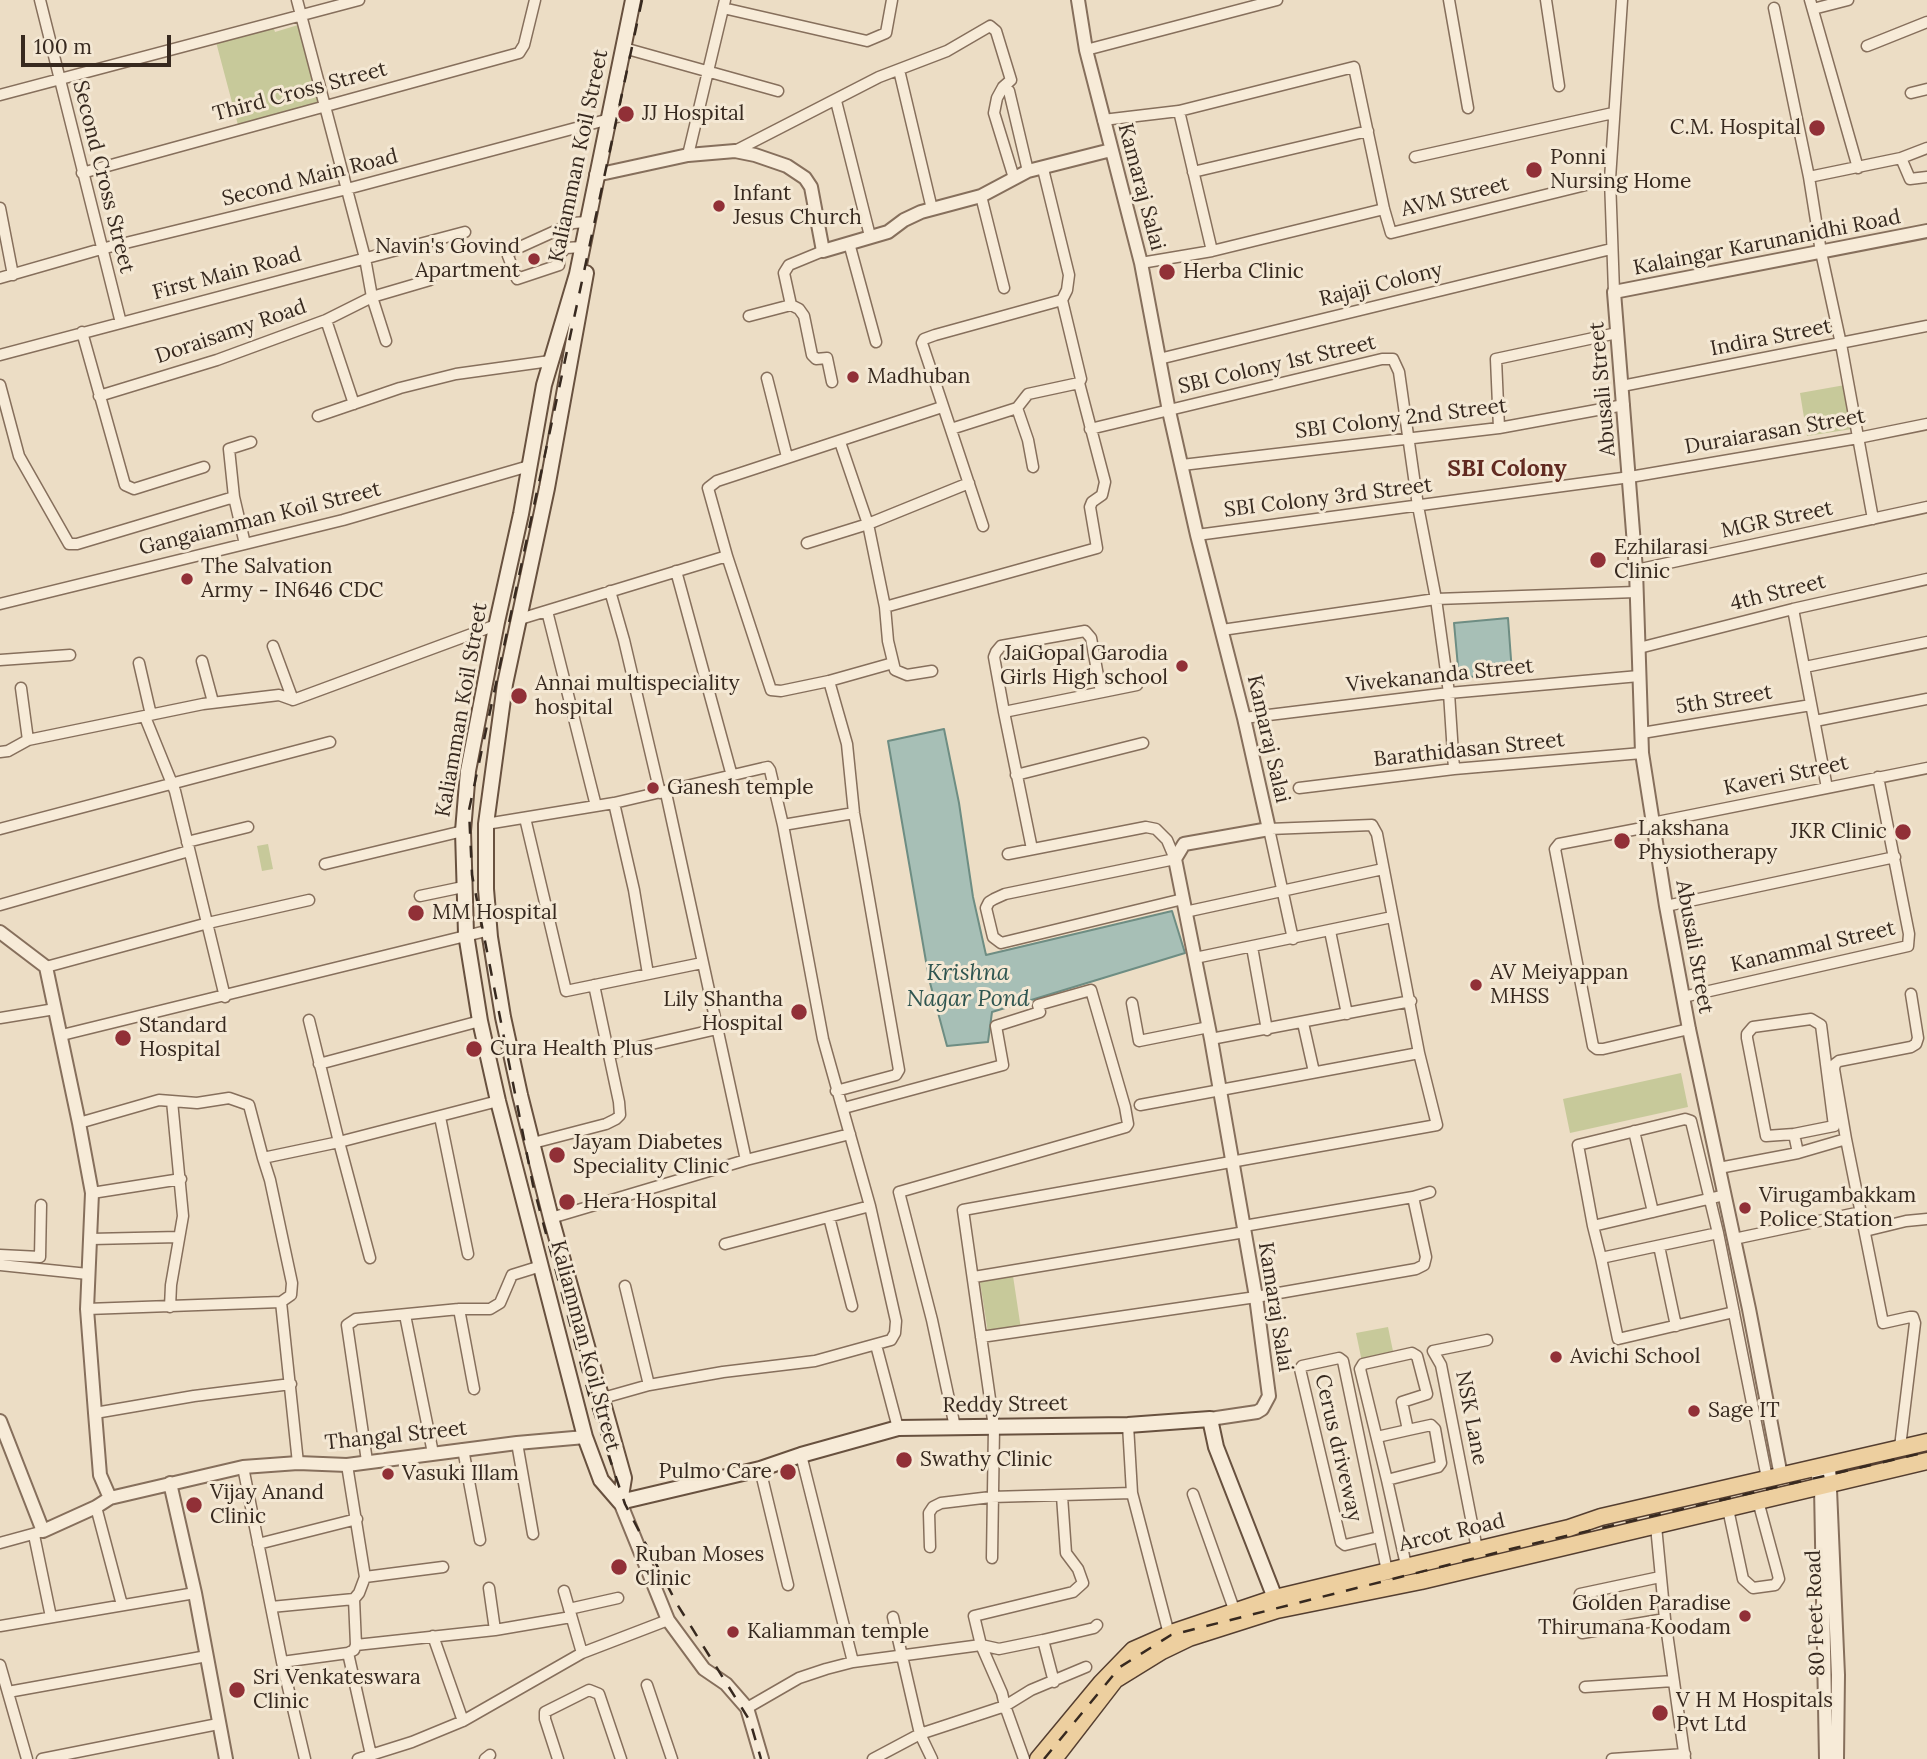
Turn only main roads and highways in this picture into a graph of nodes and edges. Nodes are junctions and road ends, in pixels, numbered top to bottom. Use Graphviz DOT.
graph roads {
  1 [pos="633,0"];
  2 [pos="641,0"];
  3 [pos="613,118"];
  4 [pos="600,175"];
  5 [pos="1927,1442"];
  6 [pos="1927,1461"];
  7 [pos="620,1502"];
  8 [pos="1275,1598"];
  9 [pos="1137,1658"];
  10 [pos="1038,1759"];
  11 [pos="1054,1759"];
  1 -- 3 [label="main road, Kaliamman Koil Street"];
  2 -- 3 [label="main road, Kaliamman Koil Street"];
  3 -- 4 [label="main road, Kaliamman Koil Street"];
  4 -- 7 [label="main road, Kaliamman Koil Street"];
  4 -- 7 [label="main road, Kaliamman Koil Street"];
  5 -- 8 [label="main road, Arcot Road"];
  6 -- 9 [label="main road, Arcot Road"];
  7 -- 8 [label="main road, Reddy Street"];
  8 -- 9 [label="main road, Arcot Road"];
  9 -- 10 [label="main road, Arcot Road"];
  9 -- 11 [label="main road, Arcot Road"];
}
